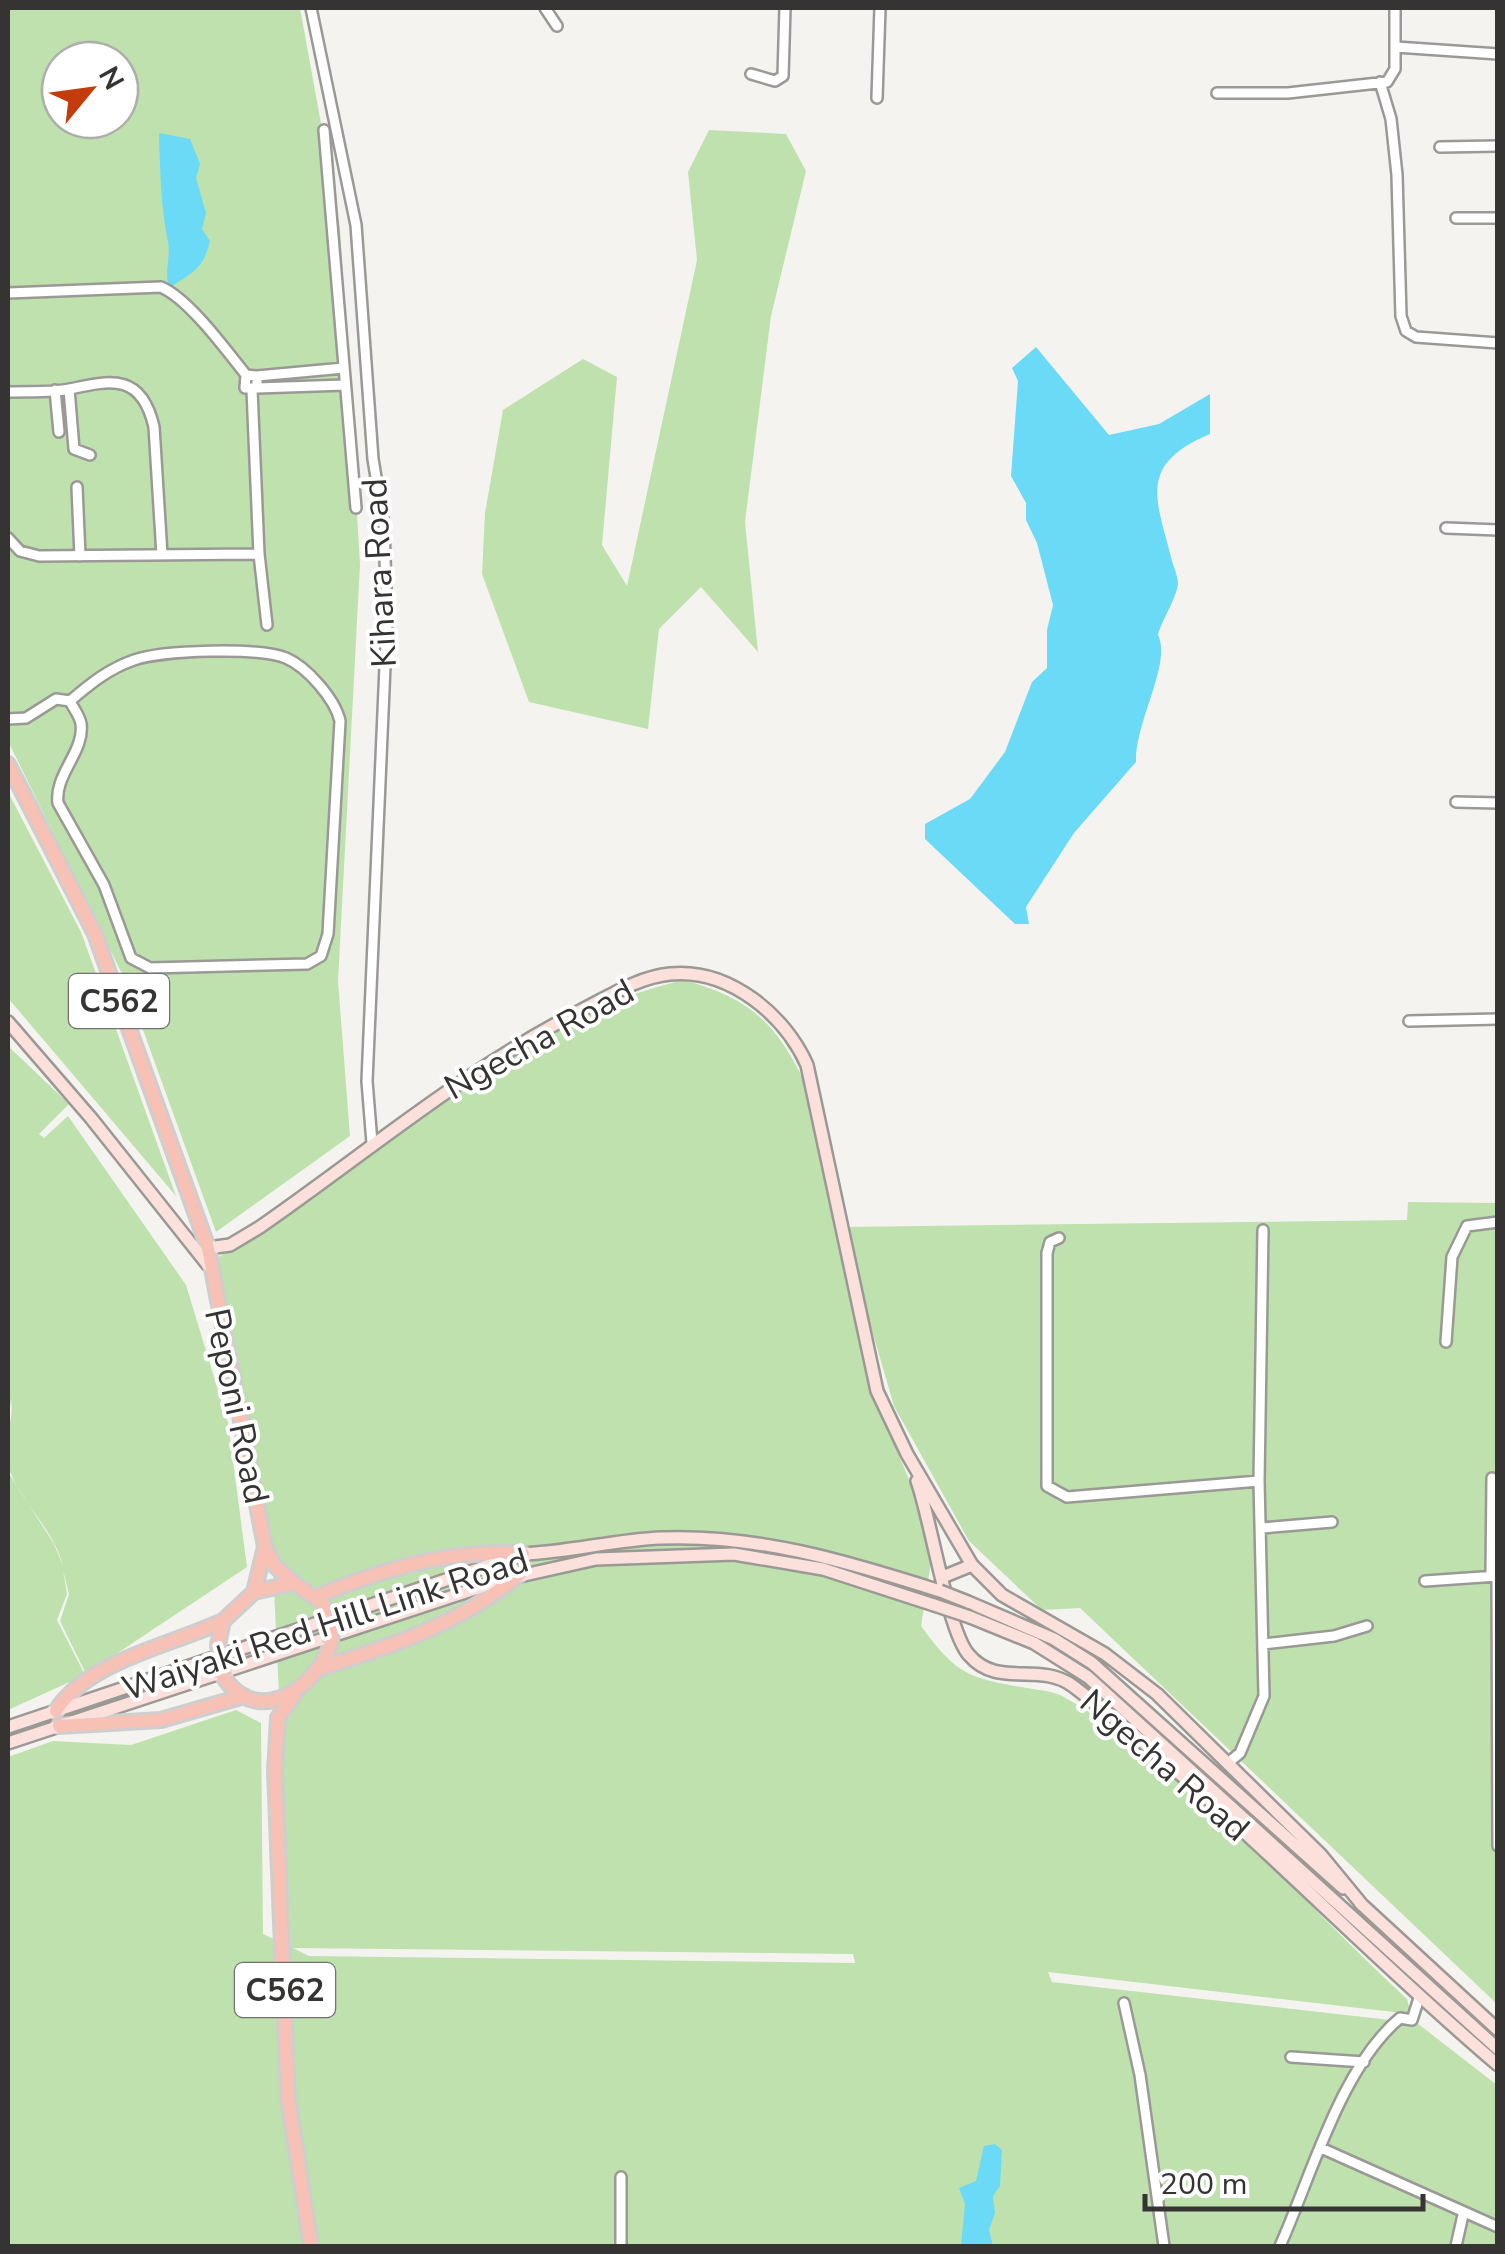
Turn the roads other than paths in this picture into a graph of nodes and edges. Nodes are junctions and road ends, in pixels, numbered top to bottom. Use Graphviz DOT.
graph roads {
  1 [pos="311,8"];
  2 [pos="545,8"];
  3 [pos="785,8"];
  4 [pos="880,8"];
  5 [pos="1395,8"];
  6 [pos="557,26"];
  7 [pos="1396,47"];
  8 [pos="1498,54"];
  9 [pos="751,74"];
  10 [pos="1380,82"];
  11 [pos="1217,93"];
  12 [pos="877,98"];
  13 [pos="324,130"];
  14 [pos="1498,146"];
  15 [pos="1440,147"];
  16 [pos="1456,218"];
  17 [pos="1498,218"];
  18 [pos="8,293"];
  19 [pos="1498,342"];
  20 [pos="344,368"];
  21 [pos="252,376"];
  22 [pos="345,386"];
  23 [pos="69,389"];
  24 [pos="255,389"];
  25 [pos="55,390"];
  26 [pos="8,392"];
  27 [pos="58,432"];
  28 [pos="90,455"];
  29 [pos="77,487"];
  30 [pos="356,508"];
  31 [pos="1446,528"];
  32 [pos="1498,530"];
  33 [pos="8,538"];
  34 [pos="259,554"];
  35 [pos="162,555"];
  36 [pos="80,556"];
  37 [pos="267,625"];
  38 [pos="70,701"];
  39 [pos="8,719"];
  40 [pos="8,764"];
  41 [pos="1456,802"];
  42 [pos="1498,803"];
  43 [pos="1498,1019"];
  44 [pos="1410,1021"];
  45 [pos="8,1022"];
  46 [pos="372,1143"];
  47 [pos="1498,1222"];
  48 [pos="1263,1230"];
  49 [pos="1059,1238"];
  50 [pos="208,1248"];
  51 [pos="208,1265"];
  52 [pos="1446,1342"];
  53 [pos="907,1454"];
  54 [pos="1492,1478"];
  55 [pos="1260,1481"];
  56 [pos="1332,1522"];
  57 [pos="1262,1528"];
  58 [pos="265,1547"];
  59 [pos="523,1554"];
  60 [pos="972,1564"];
  61 [pos="520,1574"];
  62 [pos="944,1576"];
  63 [pos="1494,1576"];
  64 [pos="1425,1581"];
  65 [pos="294,1583"];
  66 [pos="254,1592"];
  67 [pos="319,1600"];
  68 [pos="223,1620"];
  69 [pos="1367,1626"];
  70 [pos="1263,1644"];
  71 [pos="321,1668"];
  72 [pos="294,1695"];
  73 [pos="250,1696"];
  74 [pos="56,1711"];
  75 [pos="58,1726"];
  76 [pos="8,1727"];
  77 [pos="274,1732"];
  78 [pos="8,1744"];
  79 [pos="1228,1763"];
  80 [pos="1497,1828"];
  81 [pos="1498,1846"];
  82 [pos="1322,1897"];
  83 [pos="1362,1906"];
  84 [pos="1420,1995"];
  85 [pos="1124,2003"];
  86 [pos="1438,2012"];
  87 [pos="1412,2020"];
  88 [pos="1498,2030"];
  89 [pos="1498,2049"];
  90 [pos="1291,2057"];
  91 [pos="1364,2062"];
  92 [pos="1498,2065"];
  93 [pos="1321,2148"];
  94 [pos="620,2178"];
  95 [pos="1464,2215"];
  96 [pos="1498,2227"];
  97 [pos="310,2246"];
  98 [pos="621,2246"];
  99 [pos="1164,2246"];
  100 [pos="1280,2246"];
  101 [pos="1456,2246"];
  1 -- 46 [label="street, Kihara Road"];
  2 -- 6 [label="street"];
  3 -- 9 [label="street"];
  4 -- 12 [label="street"];
  5 -- 7 [label="street"];
  7 -- 8 [label="street"];
  7 -- 10 [label="street"];
  10 -- 11 [label="street"];
  10 -- 19 [label="street"];
  13 -- 20 [label="street"];
  14 -- 15 [label="street"];
  16 -- 17 [label="street"];
  18 -- 21 [label="street"];
  20 -- 21 [label="street"];
  20 -- 22 [label="street"];
  21 -- 24 [label="street"];
  22 -- 24 [label="street"];
  22 -- 30 [label="street"];
  23 -- 25 [label="street"];
  23 -- 28 [label="street"];
  23 -- 35 [label="street"];
  24 -- 34 [label="street"];
  25 -- 26 [label="street"];
  25 -- 27 [label="street"];
  29 -- 36 [label="street"];
  31 -- 32 [label="street"];
  33 -- 36 [label="street"];
  34 -- 35 [label="street"];
  34 -- 37 [label="street"];
  35 -- 36 [label="street"];
  38 -- 38 [label="street"];
  38 -- 39 [label="street"];
  40 -- 50 [label="main road, C562"];
  41 -- 42 [label="street"];
  43 -- 44 [label="street"];
  45 -- 51 [label="main road"];
  46 -- 50 [label="main road, Ngecha Road"];
  46 -- 53 [label="main road, Ngecha Road"];
  47 -- 52 [label="street"];
  48 -- 55 [label="street"];
  49 -- 55 [label="street"];
  50 -- 51 [label="main road"];
  51 -- 58 [label="main road, Peponi Road"];
  53 -- 60 [label="main road, Ngecha Road"];
  53 -- 62 [label="main road, Ngecha Road"];
  54 -- 63 [label="street"];
  55 -- 57 [label="street"];
  56 -- 57 [label="street"];
  57 -- 70 [label="street"];
  58 -- 65 [label="main road, Peponi Road"];
  58 -- 66 [label="main road, Peponi Road"];
  59 -- 67 [label="main road"];
  59 -- 74 [label="main road, Waiyaki Red Hill Link Road"];
  59 -- 83 [label="main road, Waiyaki Red Hill Link Road, bridge"];
  60 -- 62 [label="main road"];
  60 -- 79 [label="main road, Ngecha Road"];
  61 -- 71 [label="main road"];
  61 -- 75 [label="main road, Waiyaki Red Hill Link Road"];
  61 -- 82 [label="main road, Waiyaki Red Hill Link Road, bridge"];
  62 -- 82 [label="main road, Ngecha Road"];
  63 -- 64 [label="street"];
  63 -- 80 [label="street"];
  65 -- 66 [label="main road"];
  65 -- 67 [label="main road"];
  66 -- 68 [label="main road"];
  67 -- 71 [label="main road, bridge"];
  68 -- 73 [label="main road, bridge"];
  68 -- 74 [label="main road"];
  69 -- 70 [label="street"];
  70 -- 79 [label="street"];
  71 -- 72 [label="main road"];
  72 -- 73 [label="main road"];
  72 -- 77 [label="main road"];
  73 -- 75 [label="main road"];
  73 -- 77 [label="main road, C562"];
  74 -- 76 [label="main road, Waiyaki Red Hill Link Road"];
  75 -- 78 [label="main road, Waiyaki Red Hill Link Road"];
  77 -- 97 [label="main road, C562"];
  79 -- 83 [label="main road, Ngecha Road"];
  80 -- 81 [label="street"];
  82 -- 84 [label="main road, Ngecha Road"];
  82 -- 89 [label="main road"];
  83 -- 88 [label="main road"];
  84 -- 86 [label="main road, Ngecha Road"];
  84 -- 87 [label="street"];
  85 -- 99 [label="street"];
  86 -- 87 [label="street"];
  86 -- 92 [label="main road, Ngecha Road"];
  87 -- 91 [label="street"];
  90 -- 91 [label="street"];
  91 -- 93 [label="street"];
  93 -- 95 [label="street"];
  93 -- 100 [label="street"];
  94 -- 98 [label="street"];
  95 -- 96 [label="street"];
  95 -- 101 [label="street"];
}
